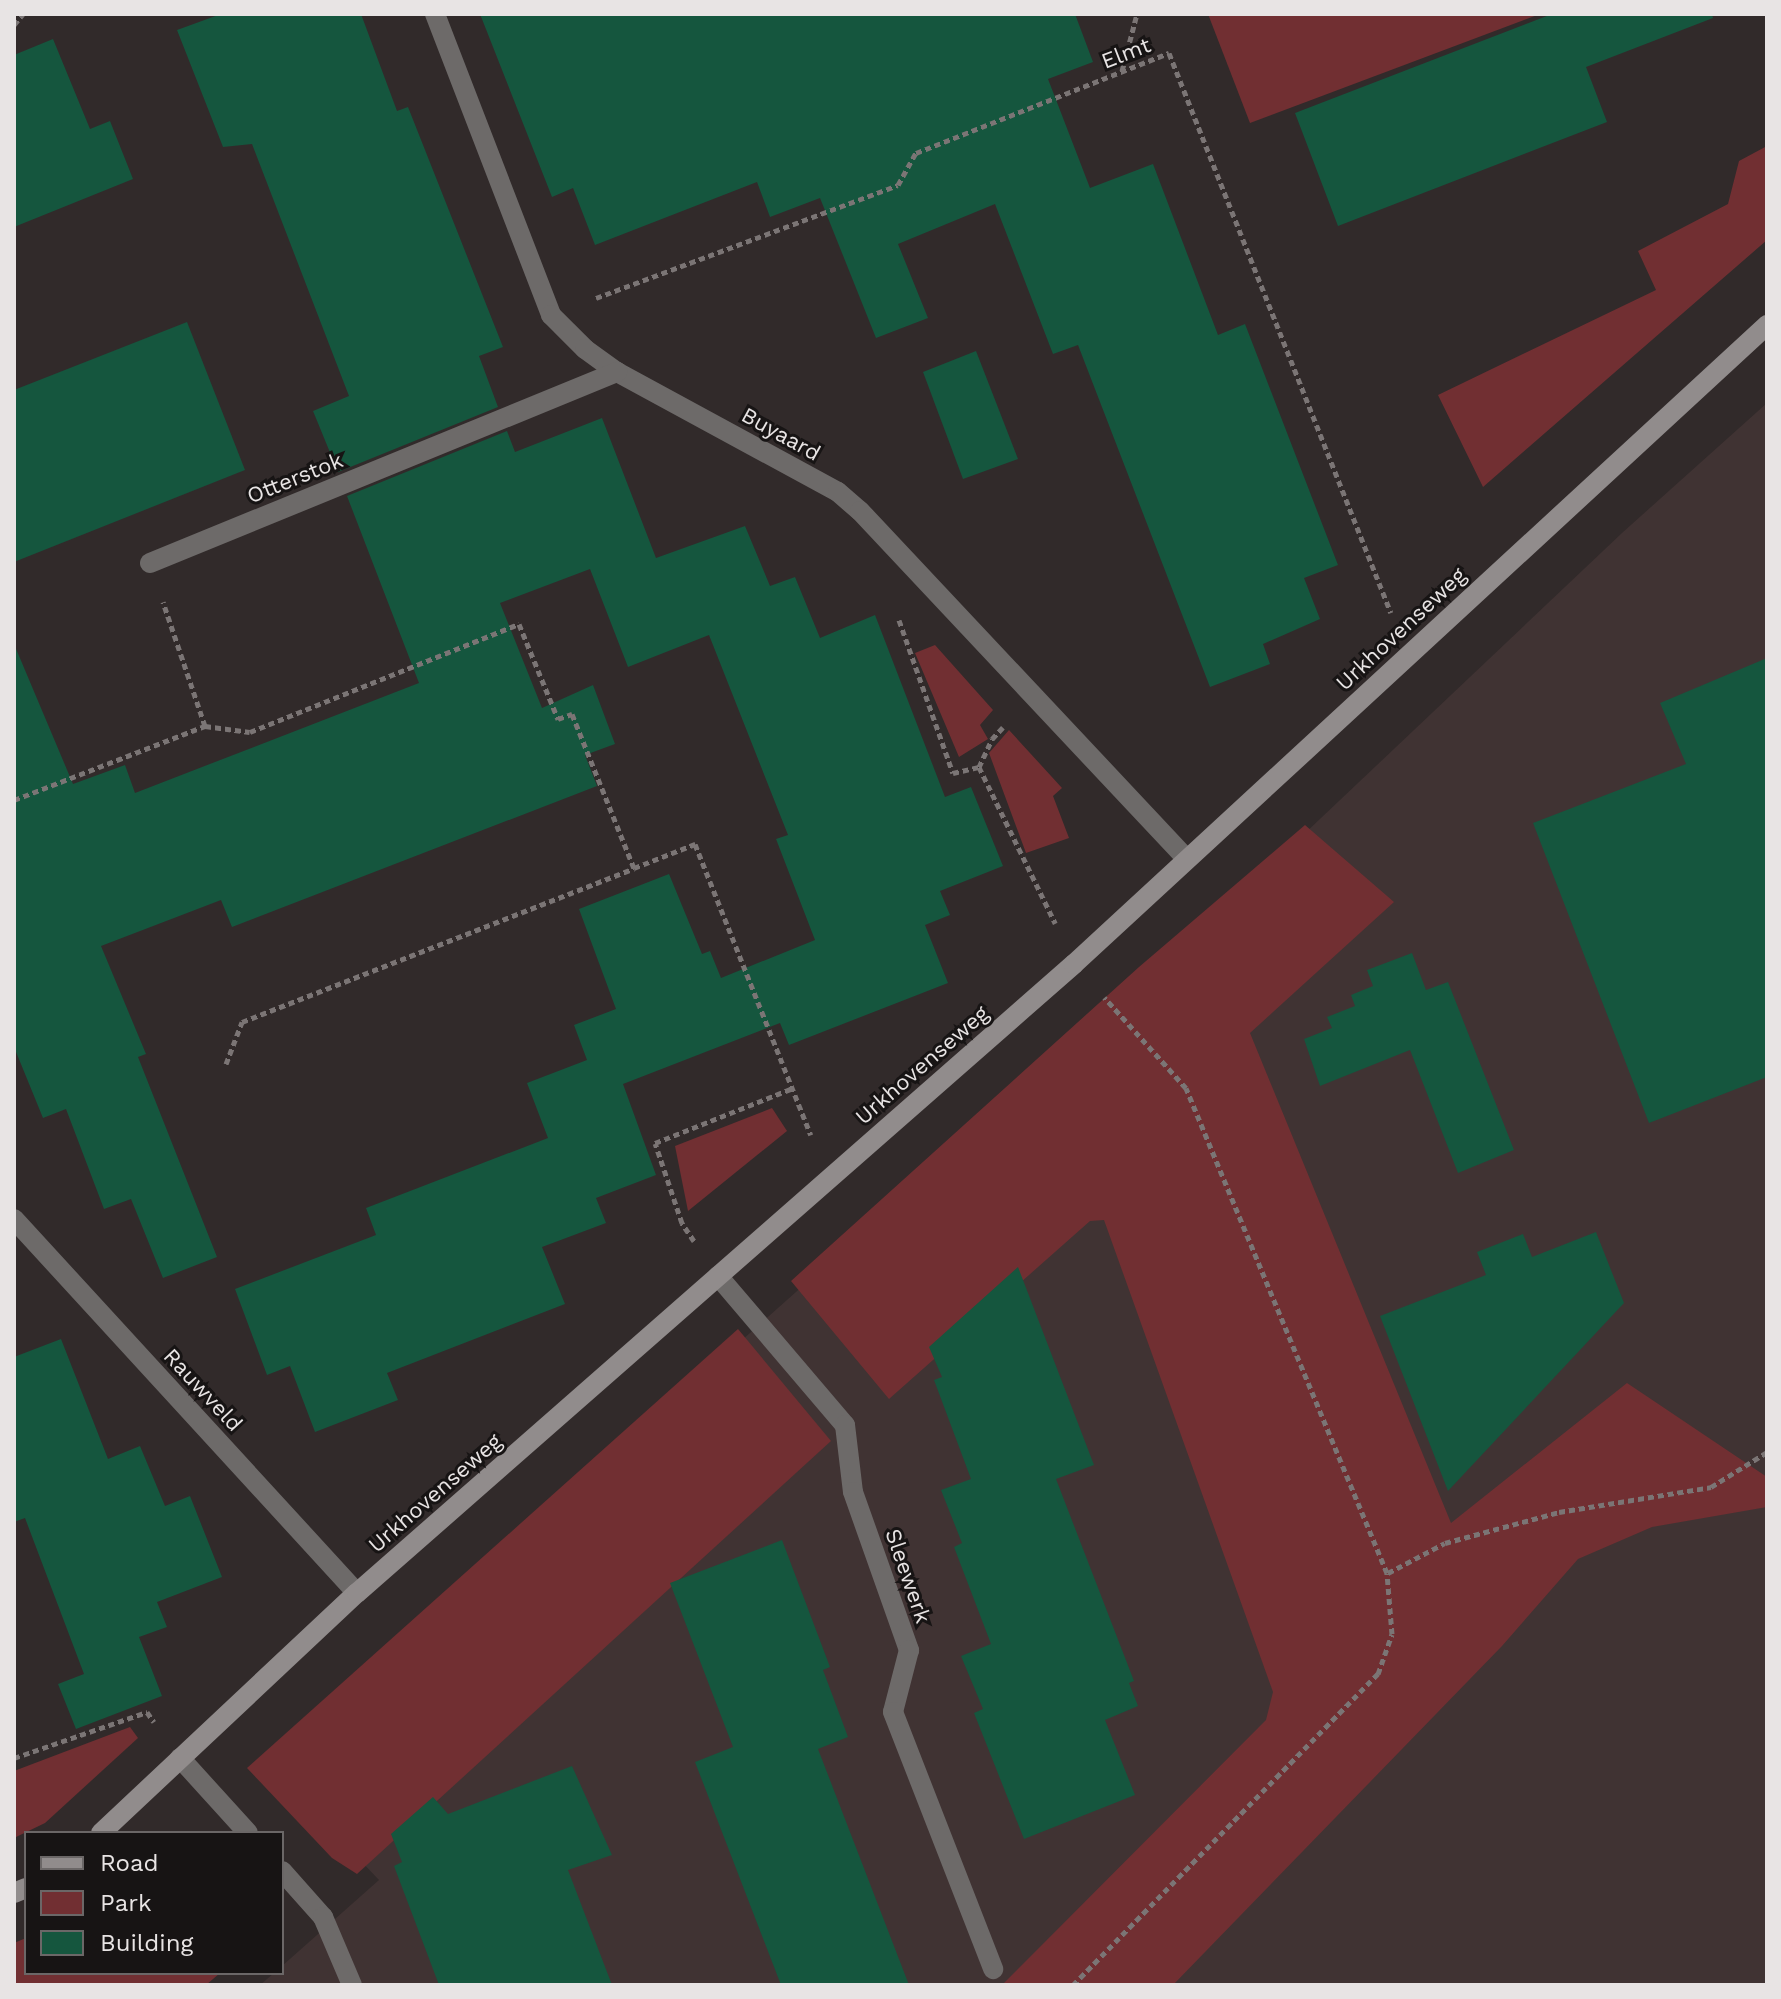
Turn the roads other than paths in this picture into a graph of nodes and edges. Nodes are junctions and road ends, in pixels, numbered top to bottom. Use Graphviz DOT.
graph roads {
  1 [pos="435,14"];
  2 [pos="1767,325"];
  3 [pos="617,372"];
  4 [pos="150,563"];
  5 [pos="1186,858"];
  6 [pos="14,1219"];
  7 [pos="718,1276"];
  8 [pos="357,1593"];
  9 [pos="180,1758"];
  10 [pos="103,1831"];
  11 [pos="246,1831"];
  12 [pos="284,1873"];
  13 [pos="993,1969"];
  14 [pos="352,1985"];
  1 -- 3 [label="street, Buyaard"];
  2 -- 5 [label="street, Urkhovenseweg"];
  3 -- 4 [label="street, Otterstok"];
  3 -- 5 [label="street, Buyaard"];
  5 -- 7 [label="street, Urkhovenseweg"];
  6 -- 8 [label="street, Rauwveld"];
  7 -- 8 [label="street, Urkhovenseweg"];
  7 -- 13 [label="street, Sleewerk"];
  8 -- 9 [label="street, Urkhovenseweg"];
  9 -- 10 [label="street, Urkhovenseweg"];
  9 -- 11 [label="street"];
  12 -- 14 [label="street"];
}
